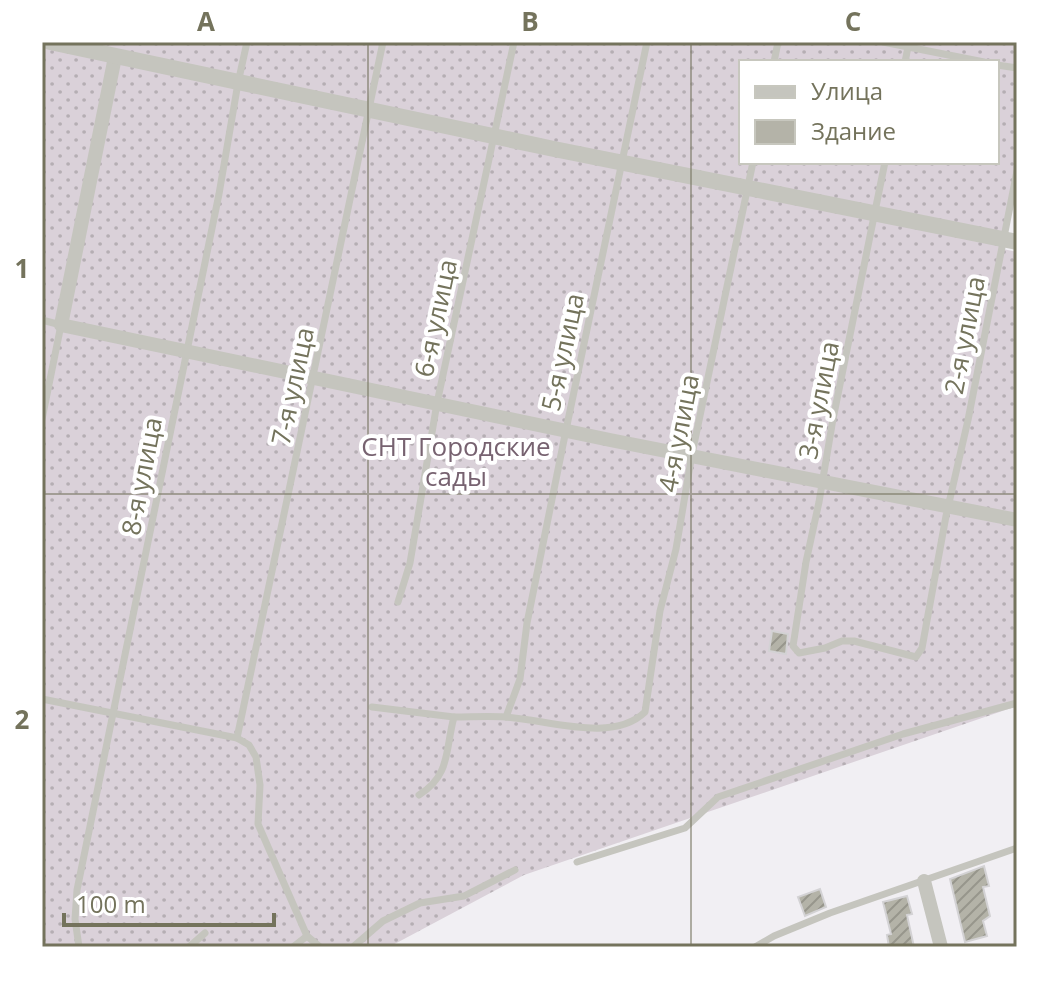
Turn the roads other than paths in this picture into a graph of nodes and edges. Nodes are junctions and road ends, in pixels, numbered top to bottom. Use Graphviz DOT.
graph roads {
  1 [pos="50,42"];
  2 [pos="247,42"];
  3 [pos="383,42"];
  4 [pos="514,42"];
  5 [pos="647,42"];
  6 [pos="883,42"];
  7 [pos="908,44"];
  8 [pos="116,50"];
  9 [pos="976,60"];
  10 [pos="238,83"];
  11 [pos="369,110"];
  12 [pos="494,137"];
  13 [pos="623,163"];
  14 [pos="753,164"];
  15 [pos="885,164"];
  16 [pos="1017,171"];
  17 [pos="748,188"];
  18 [pos="876,214"];
  19 [pos="1006,240"];
  20 [pos="42,320"];
  21 [pos="61,325"];
  22 [pos="187,351"];
  23 [pos="315,378"];
  24 [pos="437,403"];
  25 [pos="42,419"];
  26 [pos="566,430"];
  27 [pos="692,454"];
  28 [pos="823,480"];
  29 [pos="949,506"];
  30 [pos="1017,520"];
  31 [pos="398,602"];
  32 [pos="793,646"];
  33 [pos="42,699"];
  34 [pos="1017,703"];
  35 [pos="372,707"];
  36 [pos="113,713"];
  37 [pos="454,717"];
  38 [pos="506,717"];
  39 [pos="237,738"];
  40 [pos="419,795"];
  41 [pos="1017,848"];
  42 [pos="577,862"];
  43 [pos="515,870"];
  44 [pos="924,881"];
  45 [pos="205,933"];
  46 [pos="307,936"];
  47 [pos="79,947"];
  48 [pos="189,947"];
  49 [pos="293,947"];
  50 [pos="320,947"];
  51 [pos="353,947"];
  52 [pos="755,947"];
  53 [pos="941,947"];
  1 -- 8 [label="street"];
  2 -- 10 [label="lane, 8-я улица"];
  3 -- 11 [label="lane, 7-я улица"];
  4 -- 12 [label="lane, 6-я улица"];
  5 -- 13 [label="lane, 5-я улица"];
  6 -- 7 [label="lane"];
  7 -- 9 [label="lane"];
  8 -- 10 [label="street"];
  8 -- 21 [label="street"];
  10 -- 11 [label="street"];
  10 -- 22 [label="lane, 8-я улица"];
  11 -- 12 [label="street"];
  11 -- 23 [label="lane, 7-я улица"];
  12 -- 13 [label="street"];
  12 -- 24 [label="lane, 6-я улица"];
  13 -- 17 [label="street"];
  13 -- 26 [label="lane, 5-я улица"];
  14 -- 17 [label="lane, 4-я улица"];
  15 -- 18 [label="lane, 3-я улица"];
  16 -- 19 [label="lane, 2-я улица"];
  17 -- 18 [label="street"];
  17 -- 27 [label="lane, 4-я улица"];
  18 -- 19 [label="street"];
  18 -- 28 [label="lane, 3-я улица"];
  19 -- 29 [label="lane, 2-я улица"];
  20 -- 21 [label="lane"];
  21 -- 22 [label="street"];
  21 -- 25 [label="lane"];
  22 -- 23 [label="street"];
  22 -- 36 [label="lane, 8-я улица"];
  23 -- 24 [label="street"];
  23 -- 39 [label="lane, 7-я улица"];
  24 -- 26 [label="street"];
  24 -- 31 [label="lane, 6-я улица"];
  26 -- 27 [label="street"];
  26 -- 38 [label="lane, 5-я улица"];
  27 -- 28 [label="street"];
  27 -- 38 [label="lane, 4-я улица"];
  28 -- 29 [label="street"];
  28 -- 32 [label="lane, 3-я улица"];
  29 -- 30 [label="street"];
  29 -- 32 [label="lane, 2-я улица"];
  33 -- 36 [label="lane"];
  34 -- 42 [label="lane"];
  35 -- 37 [label="lane"];
  36 -- 39 [label="lane"];
  36 -- 47 [label="lane, 8-я улица"];
  37 -- 38 [label="lane"];
  37 -- 40 [label="lane"];
  39 -- 46 [label="lane"];
  41 -- 44 [label="lane"];
  43 -- 51 [label="lane"];
  44 -- 52 [label="lane"];
  44 -- 53 [label="street"];
  45 -- 48 [label="lane"];
  46 -- 49 [label="lane"];
  46 -- 50 [label="lane"];
}
